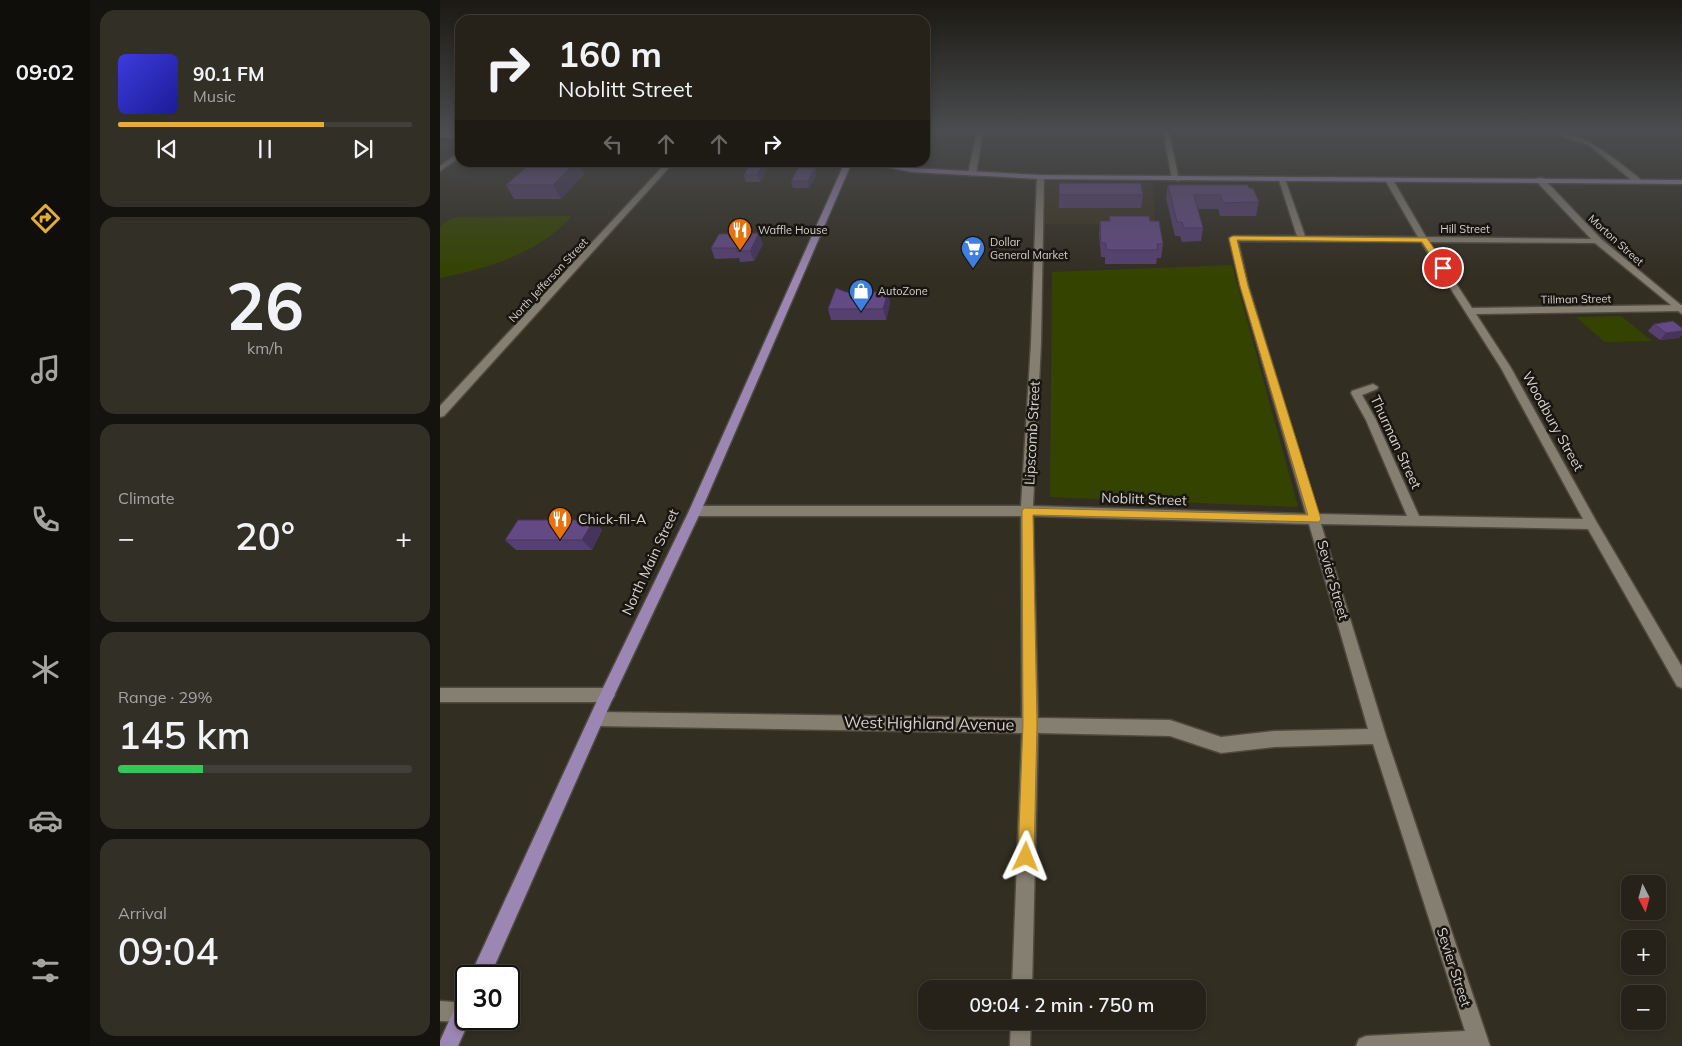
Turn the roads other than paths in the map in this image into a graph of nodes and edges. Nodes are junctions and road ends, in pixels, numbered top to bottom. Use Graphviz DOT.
graph roads {
  1 [pos="1281,179"];
  2 [pos="655,180"];
  3 [pos="841,180"];
  4 [pos="1040,180"];
  5 [pos="1369,180"];
  6 [pos="1389,180"];
  7 [pos="1540,180"];
  8 [pos="1638,181"];
  9 [pos="1682,182"];
  10 [pos="1302,239"];
  11 [pos="1424,240"];
  12 [pos="1598,241"];
  13 [pos="1681,309"];
  14 [pos="1470,311"];
  15 [pos="1373,387"];
  16 [pos="440,413"];
  17 [pos="695,511"];
  18 [pos="1028,511"];
  19 [pos="1315,519"];
  20 [pos="1415,520"];
  21 [pos="1592,524"];
  22 [pos="1682,681"];
  23 [pos="607,695"];
  24 [pos="440,696"];
  25 [pos="597,719"];
  26 [pos="1030,724"];
  27 [pos="1378,736"];
  28 [pos="485,965"];
  29 [pos="1022,980"];
  30 [pos="455,1010"];
  31 [pos="440,1011"];
  32 [pos="455,1030"];
  33 [pos="1021,1030"];
  34 [pos="1479,1043"];
  35 [pos="448,1046"];
  36 [pos="1020,1046"];
  37 [pos="1366,1046"];
  1 -- 10 [label="street"];
  2 -- 16 [label="street, North Jefferson Street"];
  3 -- 17 [label="main road, North Main Street"];
  4 -- 18 [label="street, Lipscomb Street"];
  5 -- 6 [label="main road"];
  6 -- 7 [label="main road"];
  6 -- 11 [label="street, Woodbury Street"];
  7 -- 8 [label="main road"];
  7 -- 12 [label="street, Morton Street"];
  8 -- 9 [label="main road"];
  10 -- 11 [label="street, Hill Street"];
  10 -- 19 [label="street, Sevier Street"];
  11 -- 12 [label="street, Hill Street"];
  11 -- 14 [label="street, Woodbury Street"];
  12 -- 13 [label="street, Morton Street"];
  13 -- 14 [label="street, Tillman Street"];
  14 -- 21 [label="street, Woodbury Street"];
  15 -- 20 [label="street, Thurman Street"];
  17 -- 18 [label="street, Noblitt Street"];
  17 -- 23 [label="main road, North Main Street"];
  18 -- 19 [label="street, Noblitt Street"];
  18 -- 26 [label="street, Lipscomb Street"];
  19 -- 20 [label="street, Noblitt Street"];
  19 -- 27 [label="street, Sevier Street"];
  20 -- 21 [label="street, Noblitt Street"];
  21 -- 22 [label="street, Woodbury Street"];
  23 -- 24 [label="street"];
  23 -- 25 [label="main road, North Main Street"];
  25 -- 26 [label="street, West Highland Avenue"];
  25 -- 28 [label="main road, North Main Street"];
  26 -- 27 [label="street, West Highland Avenue"];
  26 -- 29 [label="street, Lipscomb Street"];
  27 -- 34 [label="street, Sevier Street"];
  30 -- 31 [label="street"];
  32 -- 35 [label="main road"];
  33 -- 36 [label="street"];
  34 -- 37 [label="street"];
}
